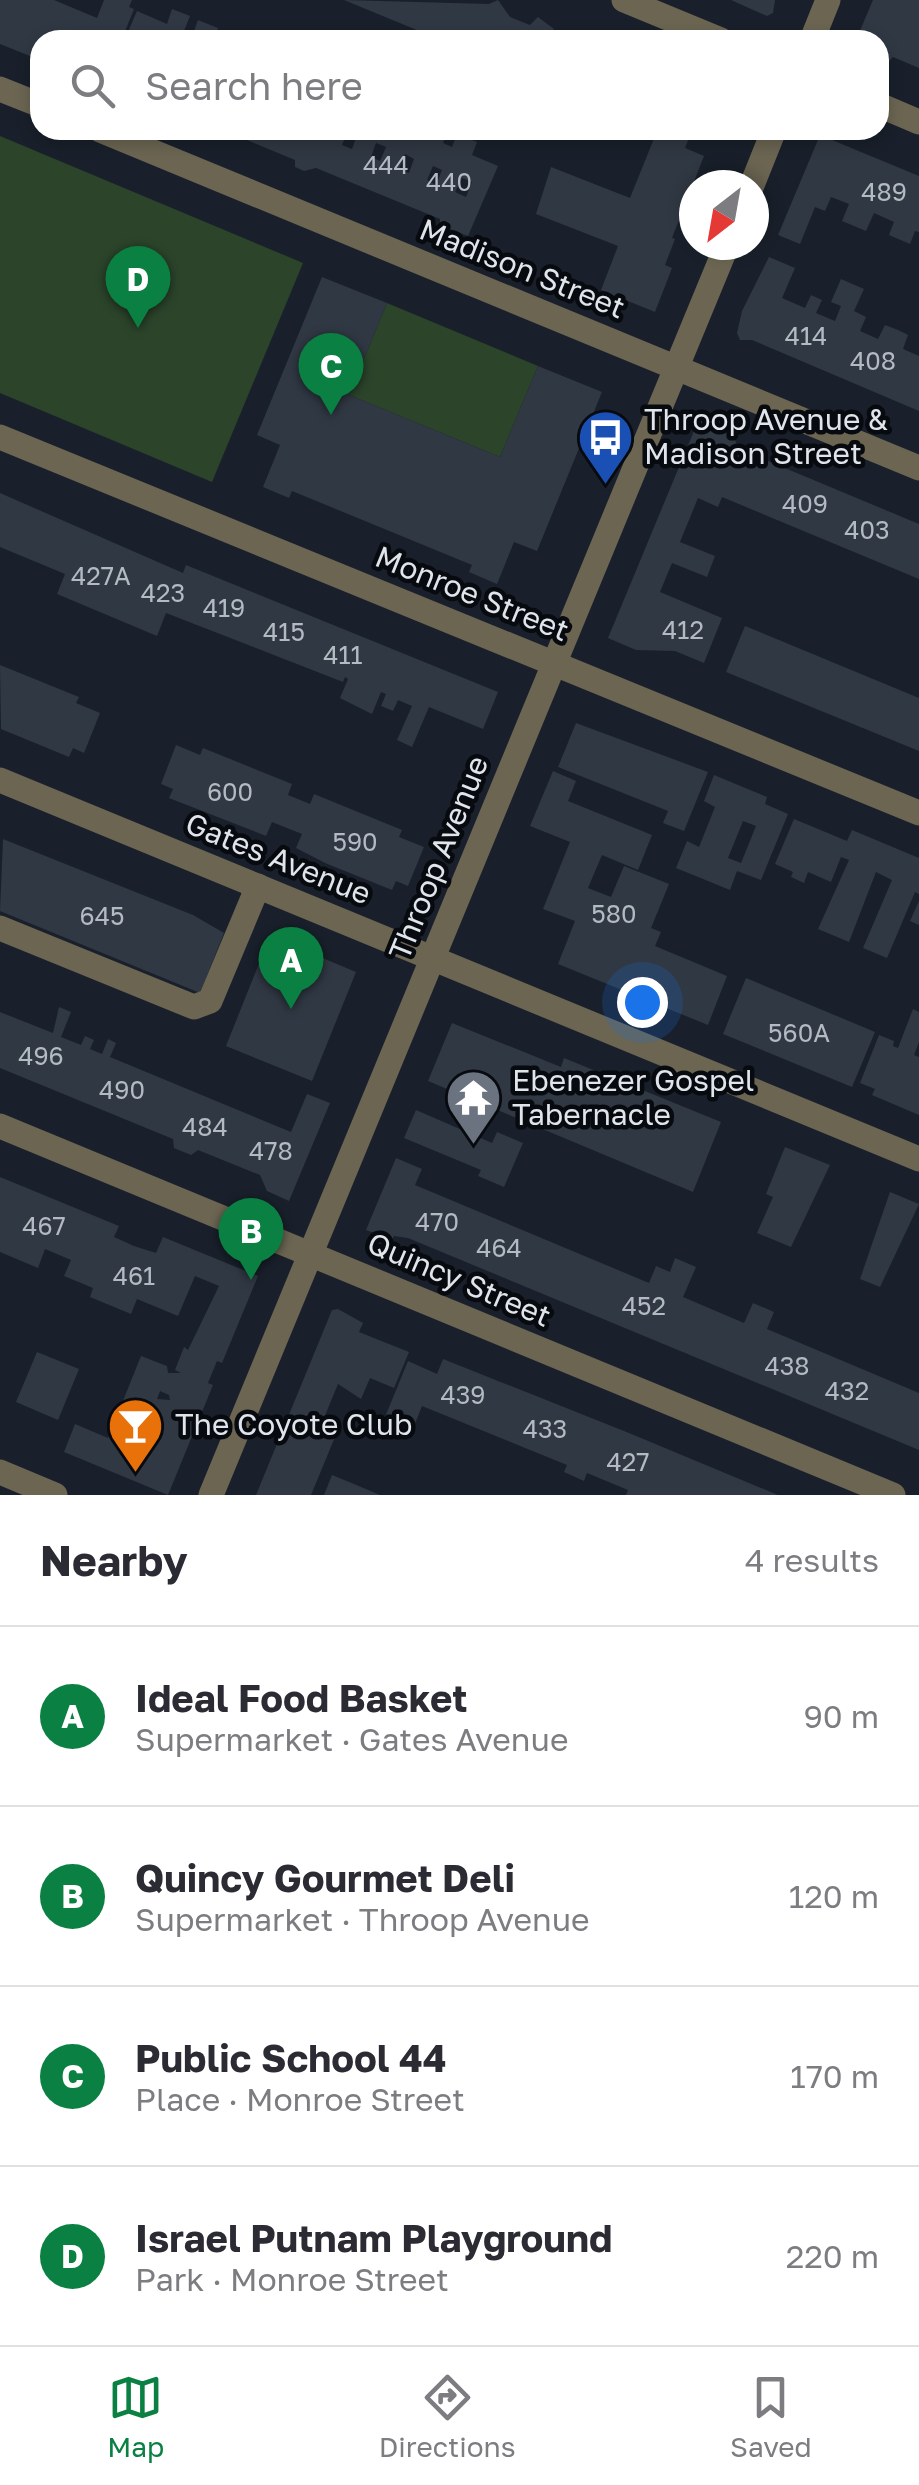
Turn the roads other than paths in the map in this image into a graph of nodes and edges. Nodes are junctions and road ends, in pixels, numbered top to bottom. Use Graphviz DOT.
graph roads {
  1 [pos="624,0"];
  2 [pos="828,0"];
  3 [pos="697,30"];
  4 [pos="816,30"];
  5 [pos="0,89"];
  6 [pos="30,101"];
  7 [pos="889,109"];
  8 [pos="919,122"];
  9 [pos="124,140"];
  10 [pos="770,140"];
  11 [pos="758,170"];
  12 [pos="721,260"];
  13 [pos="676,368"];
  14 [pos="0,437"];
  15 [pos="919,468"];
  16 [pos="554,663"];
  17 [pos="0,780"];
  18 [pos="919,814"];
  19 [pos="258,886"];
  20 [pos="0,928"];
  21 [pos="433,958"];
  22 [pos="0,1126"];
  23 [pos="919,1159"];
  24 [pos="310,1254"];
  25 [pos="0,1472"];
  26 [pos="55,1495"];
  27 [pos="211,1495"];
  28 [pos="893,1495"];
  1 -- 3 [label="street"];
  2 -- 4 [label="street"];
  5 -- 6 [label="street"];
  7 -- 8 [label="street"];
  9 -- 13 [label="street, Madison Street"];
  10 -- 11 [label="street"];
  12 -- 13 [label="street, Throop Avenue"];
  13 -- 15 [label="street, Madison Street"];
  13 -- 16 [label="street, Throop Avenue"];
  14 -- 16 [label="street, Monroe Street"];
  16 -- 18 [label="street, Monroe Street"];
  16 -- 21 [label="street, Throop Avenue"];
  17 -- 19 [label="street, Gates Avenue"];
  19 -- 20 [label="street"];
  19 -- 21 [label="street, Gates Avenue"];
  21 -- 23 [label="street, Gates Avenue"];
  21 -- 24 [label="street, Throop Avenue"];
  22 -- 24 [label="street, Quincy Street"];
  24 -- 27 [label="street, Throop Avenue"];
  24 -- 28 [label="street, Quincy Street"];
  25 -- 26 [label="street"];
}
